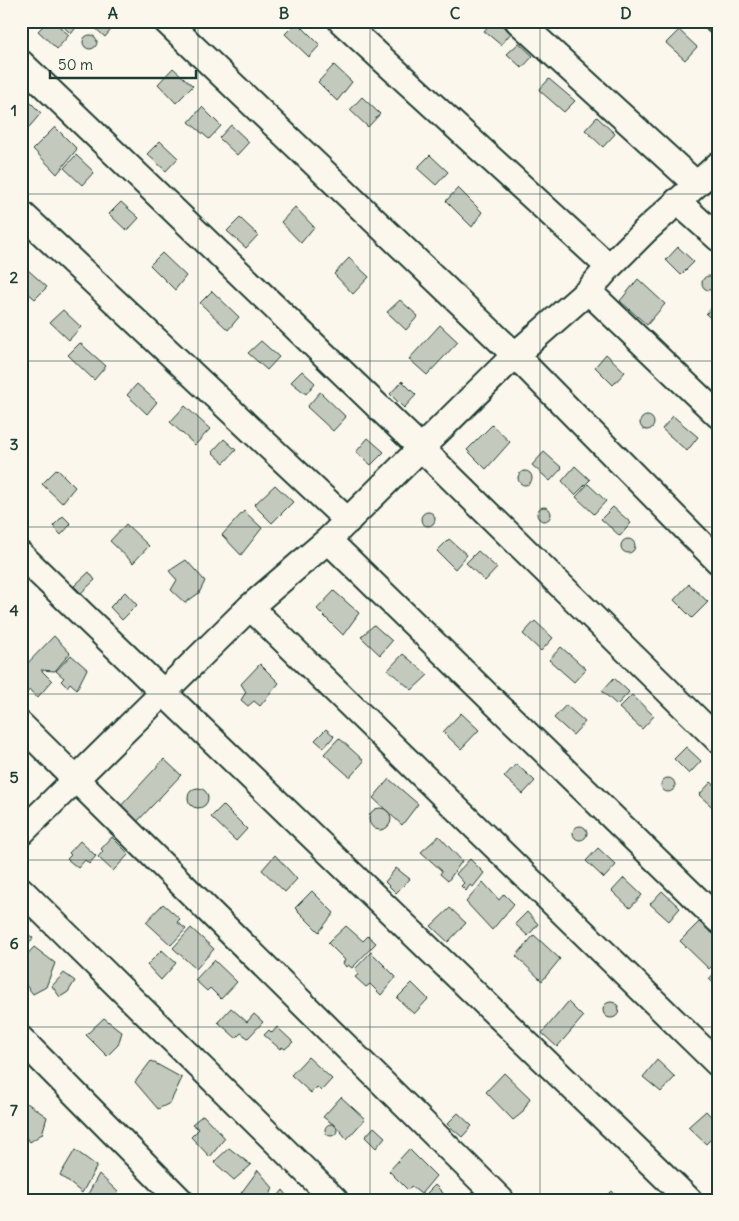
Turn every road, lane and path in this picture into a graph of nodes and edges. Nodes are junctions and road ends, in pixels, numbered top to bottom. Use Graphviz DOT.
graph roads {
  1 [pos="166,21"];
  2 [pos="341,21"];
  3 [pos="518,21"];
  4 [pos="21,63"];
  5 [pos="718,164"];
  6 [pos="696,184"];
  7 [pos="677,201"];
  8 [pos="21,213"];
  9 [pos="718,238"];
  10 [pos="609,267"];
  11 [pos="588,291"];
  12 [pos="515,355"];
  13 [pos="718,415"];
  14 [pos="421,448"];
  15 [pos="348,521"];
  16 [pos="328,540"];
  17 [pos="21,555"];
  18 [pos="718,561"];
  19 [pos="250,607"];
  20 [pos="162,693"];
  21 [pos="21,725"];
  22 [pos="718,740"];
  23 [pos="76,779"];
  24 [pos="21,833"];
  25 [pos="21,890"];
  26 [pos="718,920"];
  27 [pos="21,1039"];
  28 [pos="718,1064"];
  29 [pos="180,1200"];
  30 [pos="335,1200"];
  31 [pos="502,1200"];
  32 [pos="689,1200"];
  1 -- 12 [label="street"];
  2 -- 10 [label="street"];
  3 -- 6 [label="street"];
  4 -- 14 [label="street"];
  5 -- 6 [label="street"];
  6 -- 7 [label="street"];
  7 -- 9 [label="street"];
  7 -- 10 [label="street"];
  8 -- 15 [label="street"];
  10 -- 11 [label="street"];
  11 -- 12 [label="street"];
  11 -- 13 [label="street"];
  12 -- 14 [label="street"];
  12 -- 18 [label="street"];
  14 -- 15 [label="street"];
  14 -- 22 [label="street"];
  15 -- 16 [label="street"];
  16 -- 19 [label="street"];
  16 -- 26 [label="street"];
  17 -- 20 [label="street"];
  19 -- 20 [label="street"];
  19 -- 28 [label="street"];
  20 -- 23 [label="street"];
  20 -- 32 [label="street"];
  21 -- 23 [label="street"];
  23 -- 24 [label="street"];
  23 -- 31 [label="street"];
  25 -- 30 [label="street"];
  27 -- 29 [label="street"];
}
